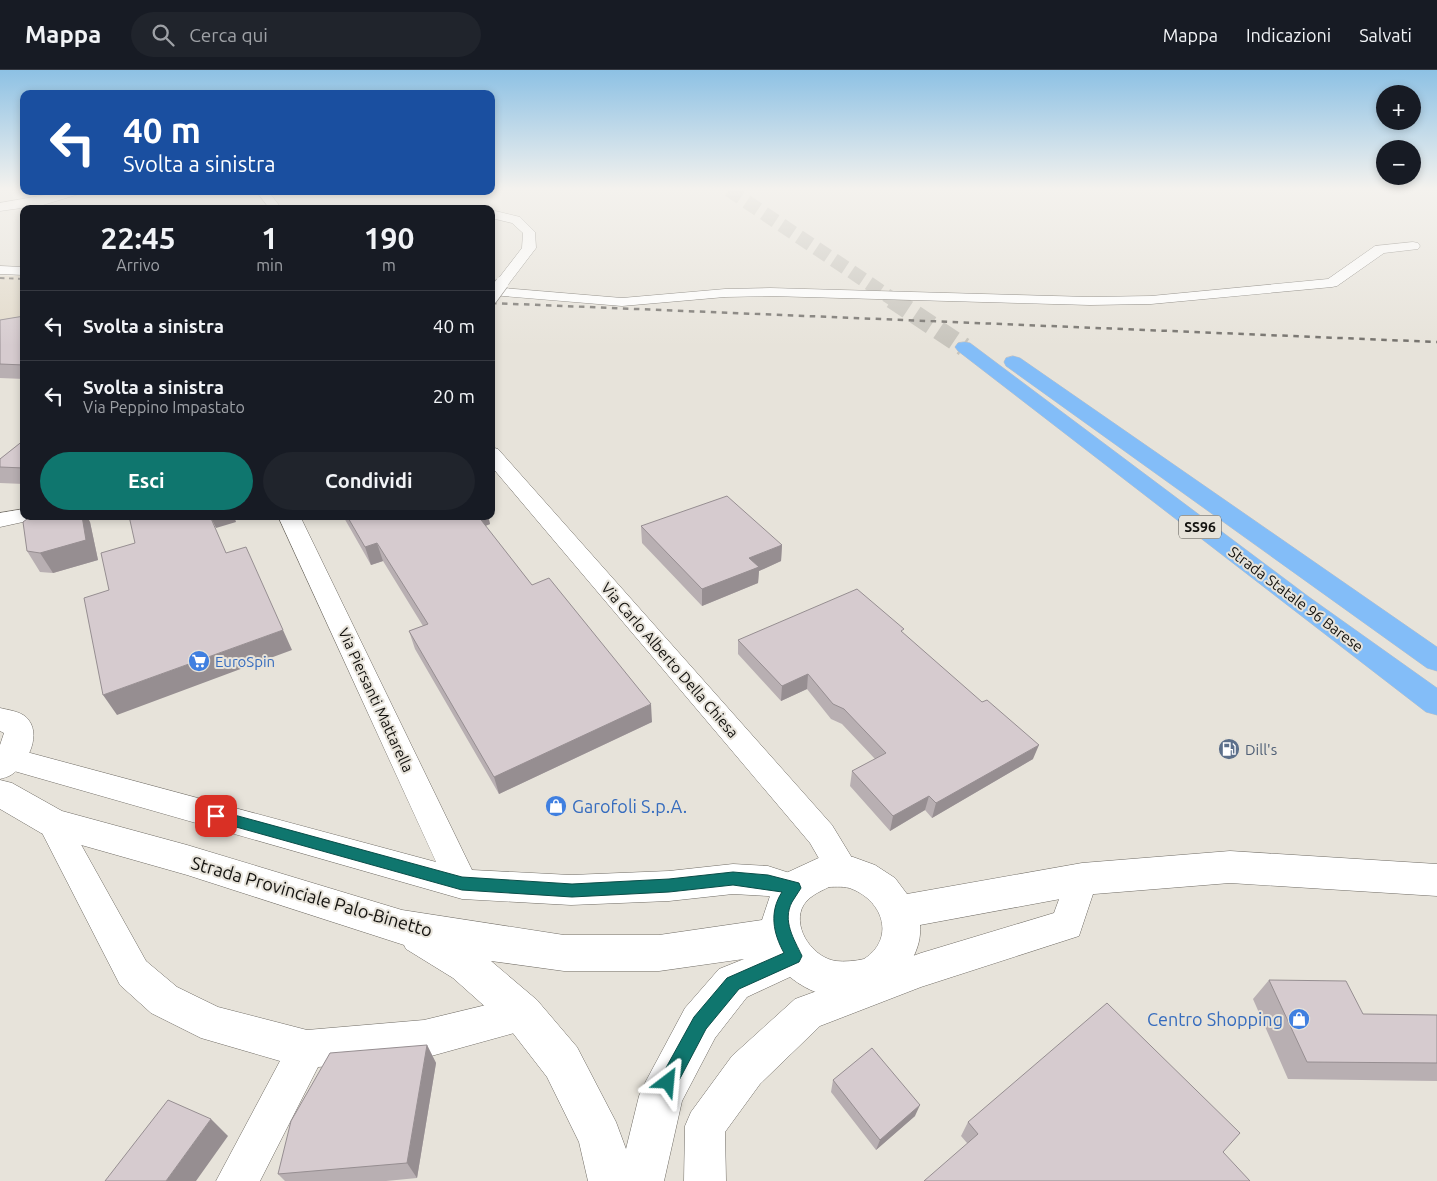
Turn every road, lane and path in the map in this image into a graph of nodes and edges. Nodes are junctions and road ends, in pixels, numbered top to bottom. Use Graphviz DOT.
graph roads {
  1 [pos="528,242"];
  2 [pos="1413,246"];
  3 [pos="0,270"];
  4 [pos="20,271"];
  5 [pos="497,287"];
  6 [pos="495,458"];
  7 [pos="20,516"];
  8 [pos="0,520"];
  9 [pos="291,520"];
  10 [pos="1437,662"];
  11 [pos="1437,704"];
  12 [pos="0,719"];
  13 [pos="4,762"];
  14 [pos="0,793"];
  15 [pos="54,822"];
  16 [pos="844,871"];
  17 [pos="1082,879"];
  18 [pos="1437,880"];
  19 [pos="462,884"];
  20 [pos="793,888"];
  21 [pos="899,912"];
  22 [pos="402,927"];
  23 [pos="788,946"];
  24 [pos="523,1014"];
  25 [pos="307,1049"];
  26 [pos="237,1181"];
  27 [pos="611,1181"];
  28 [pos="641,1181"];
  29 [pos="705,1181"];
  1 -- 5 [label="street"];
  2 -- 5 [label="street"];
  3 -- 4 [label="street"];
  6 -- 16 [label="street, Via Carlo Alberto Della Chiesa"];
  7 -- 8 [label="street"];
  9 -- 19 [label="street, Via Piersanti Mattarella"];
  10 -- 11 [label="highway, Strada Statale 96 Barese / SS96"];
  12 -- 13 [label="street"];
  13 -- 19 [label="street"];
  14 -- 15 [label="street, Strada Provinciale Palo-Binetto"];
  15 -- 22 [label="street, Strada Provinciale Palo-Binetto"];
  15 -- 25 [label="street"];
  16 -- 20 [label="street"];
  16 -- 21 [label="street"];
  17 -- 18 [label="street"];
  17 -- 21 [label="street"];
  17 -- 29 [label="street"];
  19 -- 20 [label="street"];
  20 -- 23 [label="street"];
  21 -- 23 [label="street"];
  22 -- 23 [label="street, Strada Provinciale Palo-Binetto"];
  22 -- 24 [label="street"];
  23 -- 28 [label="street"];
  24 -- 25 [label="street"];
  24 -- 27 [label="street"];
  25 -- 26 [label="street"];
}
